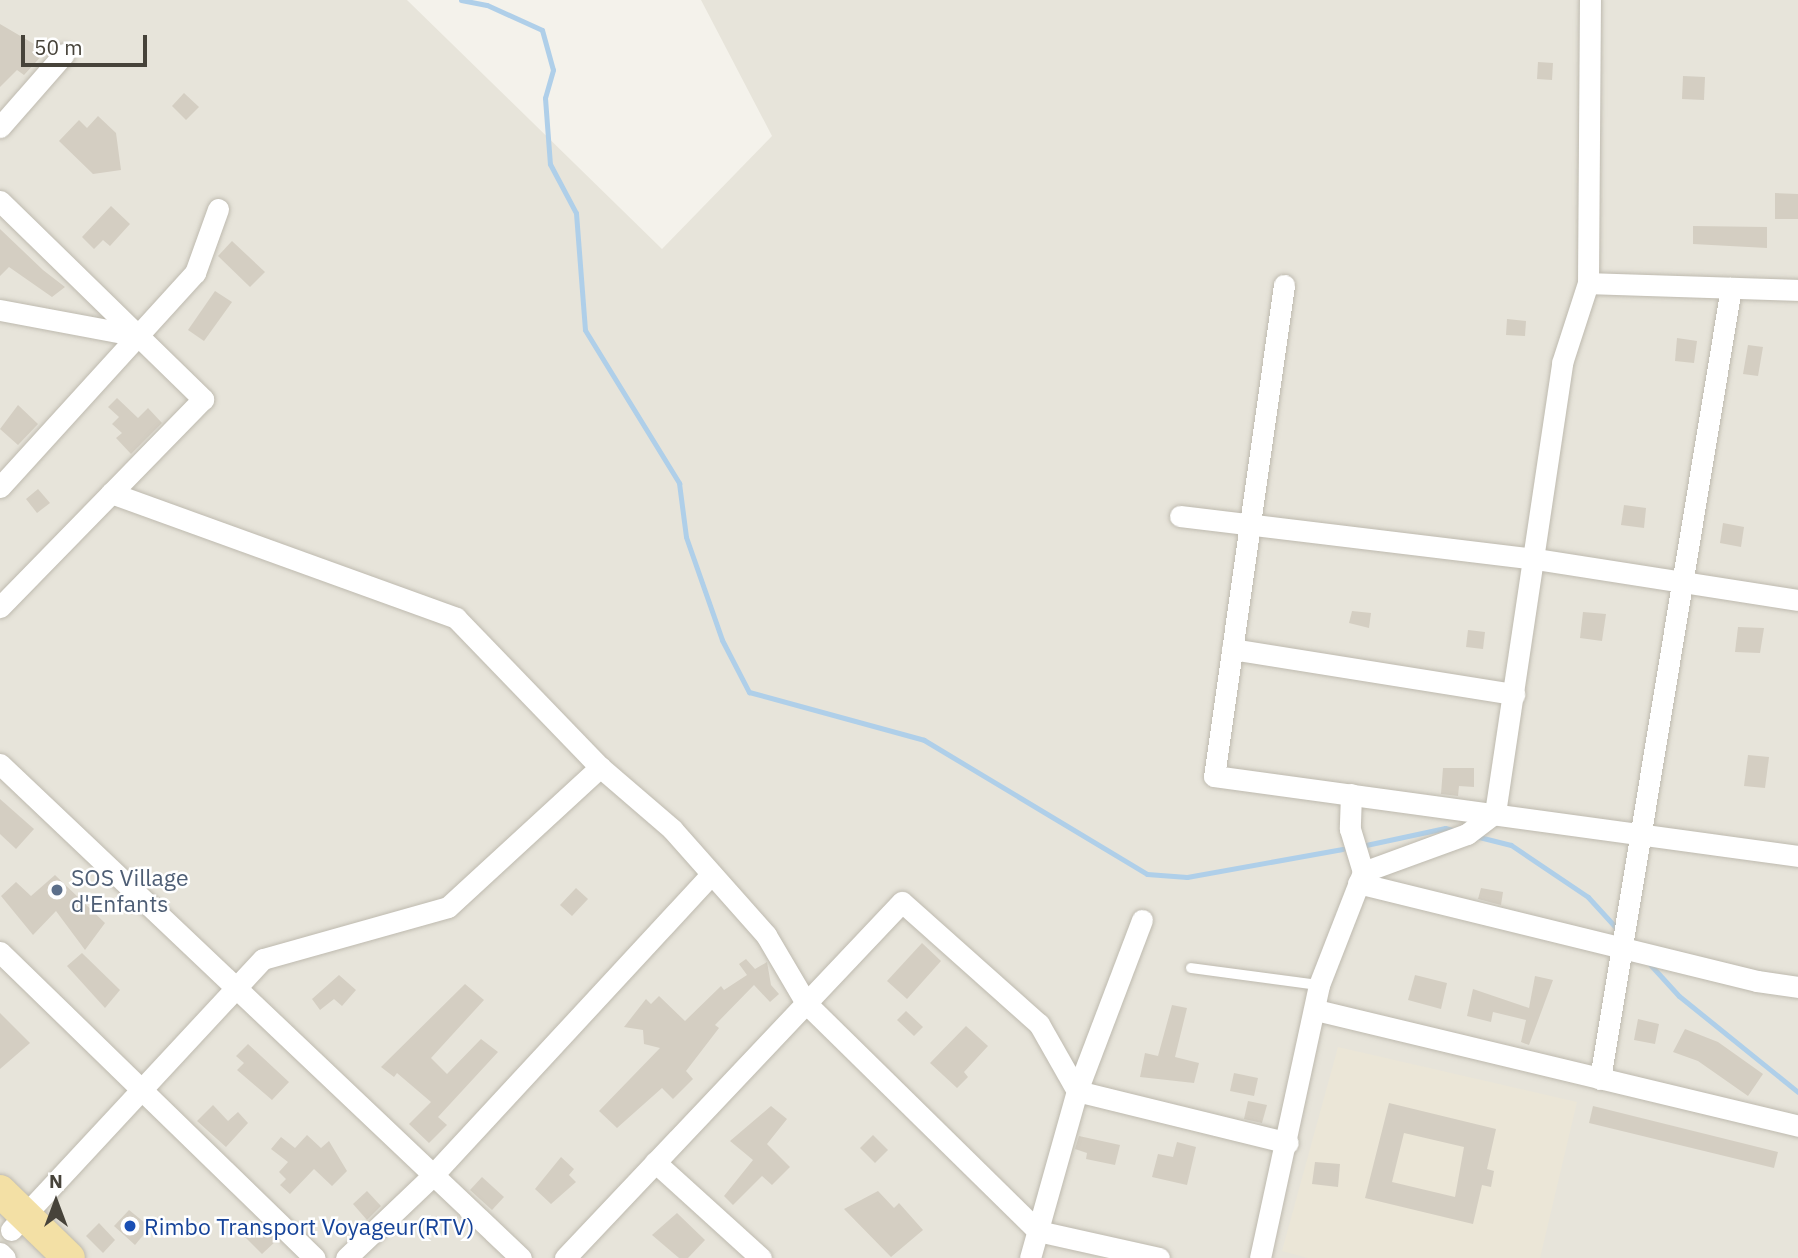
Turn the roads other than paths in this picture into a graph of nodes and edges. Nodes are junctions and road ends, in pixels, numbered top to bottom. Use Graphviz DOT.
graph roads {
  1 [pos="1590,0"];
  2 [pos="64,54"];
  3 [pos="0,127"];
  4 [pos="0,201"];
  5 [pos="218,209"];
  6 [pos="1588,283"];
  7 [pos="1284,285"];
  8 [pos="1731,288"];
  9 [pos="1798,290"];
  10 [pos="0,310"];
  11 [pos="139,336"];
  12 [pos="0,487"];
  13 [pos="111,494"];
  14 [pos="1180,516"];
  15 [pos="1250,522"];
  16 [pos="1536,559"];
  17 [pos="1682,584"];
  18 [pos="1798,600"];
  19 [pos="0,607"];
  20 [pos="1232,649"];
  21 [pos="1514,694"];
  22 [pos="0,764"];
  23 [pos="600,767"];
  24 [pos="1351,794"];
  25 [pos="1495,813"];
  26 [pos="1640,834"];
  27 [pos="1798,856"];
  28 [pos="712,874"];
  29 [pos="1360,877"];
  30 [pos="1142,920"];
  31 [pos="1622,948"];
  32 [pos="0,951"];
  33 [pos="1191,968"];
  34 [pos="1319,985"];
  35 [pos="1798,986"];
  36 [pos="236,987"];
  37 [pos="806,1003"];
  38 [pos="1316,1010"];
  39 [pos="1600,1079"];
  40 [pos="140,1088"];
  41 [pos="1077,1091"];
  42 [pos="1798,1126"];
  43 [pos="1288,1143"];
  44 [pos="655,1163"];
  45 [pos="431,1177"];
  46 [pos="0,1191"];
  47 [pos="1038,1231"];
  48 [pos="8,1235"];
  49 [pos="40,1258"];
  50 [pos="69,1258"];
  51 [pos="315,1258"];
  52 [pos="346,1258"];
  53 [pos="521,1258"];
  54 [pos="565,1258"];
  55 [pos="761,1258"];
  56 [pos="1030,1258"];
  57 [pos="1159,1258"];
  58 [pos="1261,1258"];
  1 -- 6 [label="street"];
  2 -- 3 [label="street"];
  4 -- 11 [label="street"];
  5 -- 11 [label="street"];
  6 -- 8 [label="street"];
  6 -- 16 [label="street"];
  7 -- 15 [label="street"];
  8 -- 9 [label="street"];
  8 -- 17 [label="street"];
  10 -- 11 [label="street"];
  11 -- 12 [label="street"];
  11 -- 13 [label="street"];
  13 -- 19 [label="street"];
  13 -- 23 [label="street"];
  14 -- 15 [label="street"];
  15 -- 16 [label="street"];
  15 -- 20 [label="street"];
  16 -- 17 [label="street"];
  16 -- 21 [label="street"];
  17 -- 18 [label="street"];
  17 -- 26 [label="street"];
  20 -- 21 [label="street"];
  20 -- 24 [label="street"];
  21 -- 25 [label="street"];
  22 -- 36 [label="street"];
  23 -- 28 [label="street"];
  23 -- 36 [label="street"];
  24 -- 25 [label="street"];
  24 -- 29 [label="street"];
  25 -- 26 [label="street"];
  25 -- 29 [label="street"];
  26 -- 27 [label="street"];
  26 -- 31 [label="street"];
  28 -- 37 [label="street"];
  28 -- 45 [label="street"];
  29 -- 31 [label="street"];
  29 -- 34 [label="street"];
  30 -- 41 [label="street"];
  31 -- 35 [label="street"];
  31 -- 39 [label="street"];
  32 -- 40 [label="street"];
  33 -- 34 [label="lane"];
  34 -- 38 [label="street"];
  36 -- 40 [label="street"];
  36 -- 45 [label="street"];
  37 -- 41 [label="street"];
  37 -- 44 [label="street"];
  37 -- 47 [label="street"];
  38 -- 39 [label="street"];
  38 -- 43 [label="street"];
  39 -- 42 [label="street"];
  40 -- 48 [label="street"];
  40 -- 51 [label="street"];
  41 -- 43 [label="street"];
  41 -- 47 [label="street"];
  43 -- 58 [label="street"];
  44 -- 54 [label="street"];
  44 -- 55 [label="street"];
  45 -- 52 [label="street"];
  45 -- 53 [label="street"];
  46 -- 48 [label="main road"];
  47 -- 56 [label="street"];
  47 -- 57 [label="street"];
  48 -- 49 [label="main road"];
  48 -- 50 [label="main road"];
}
